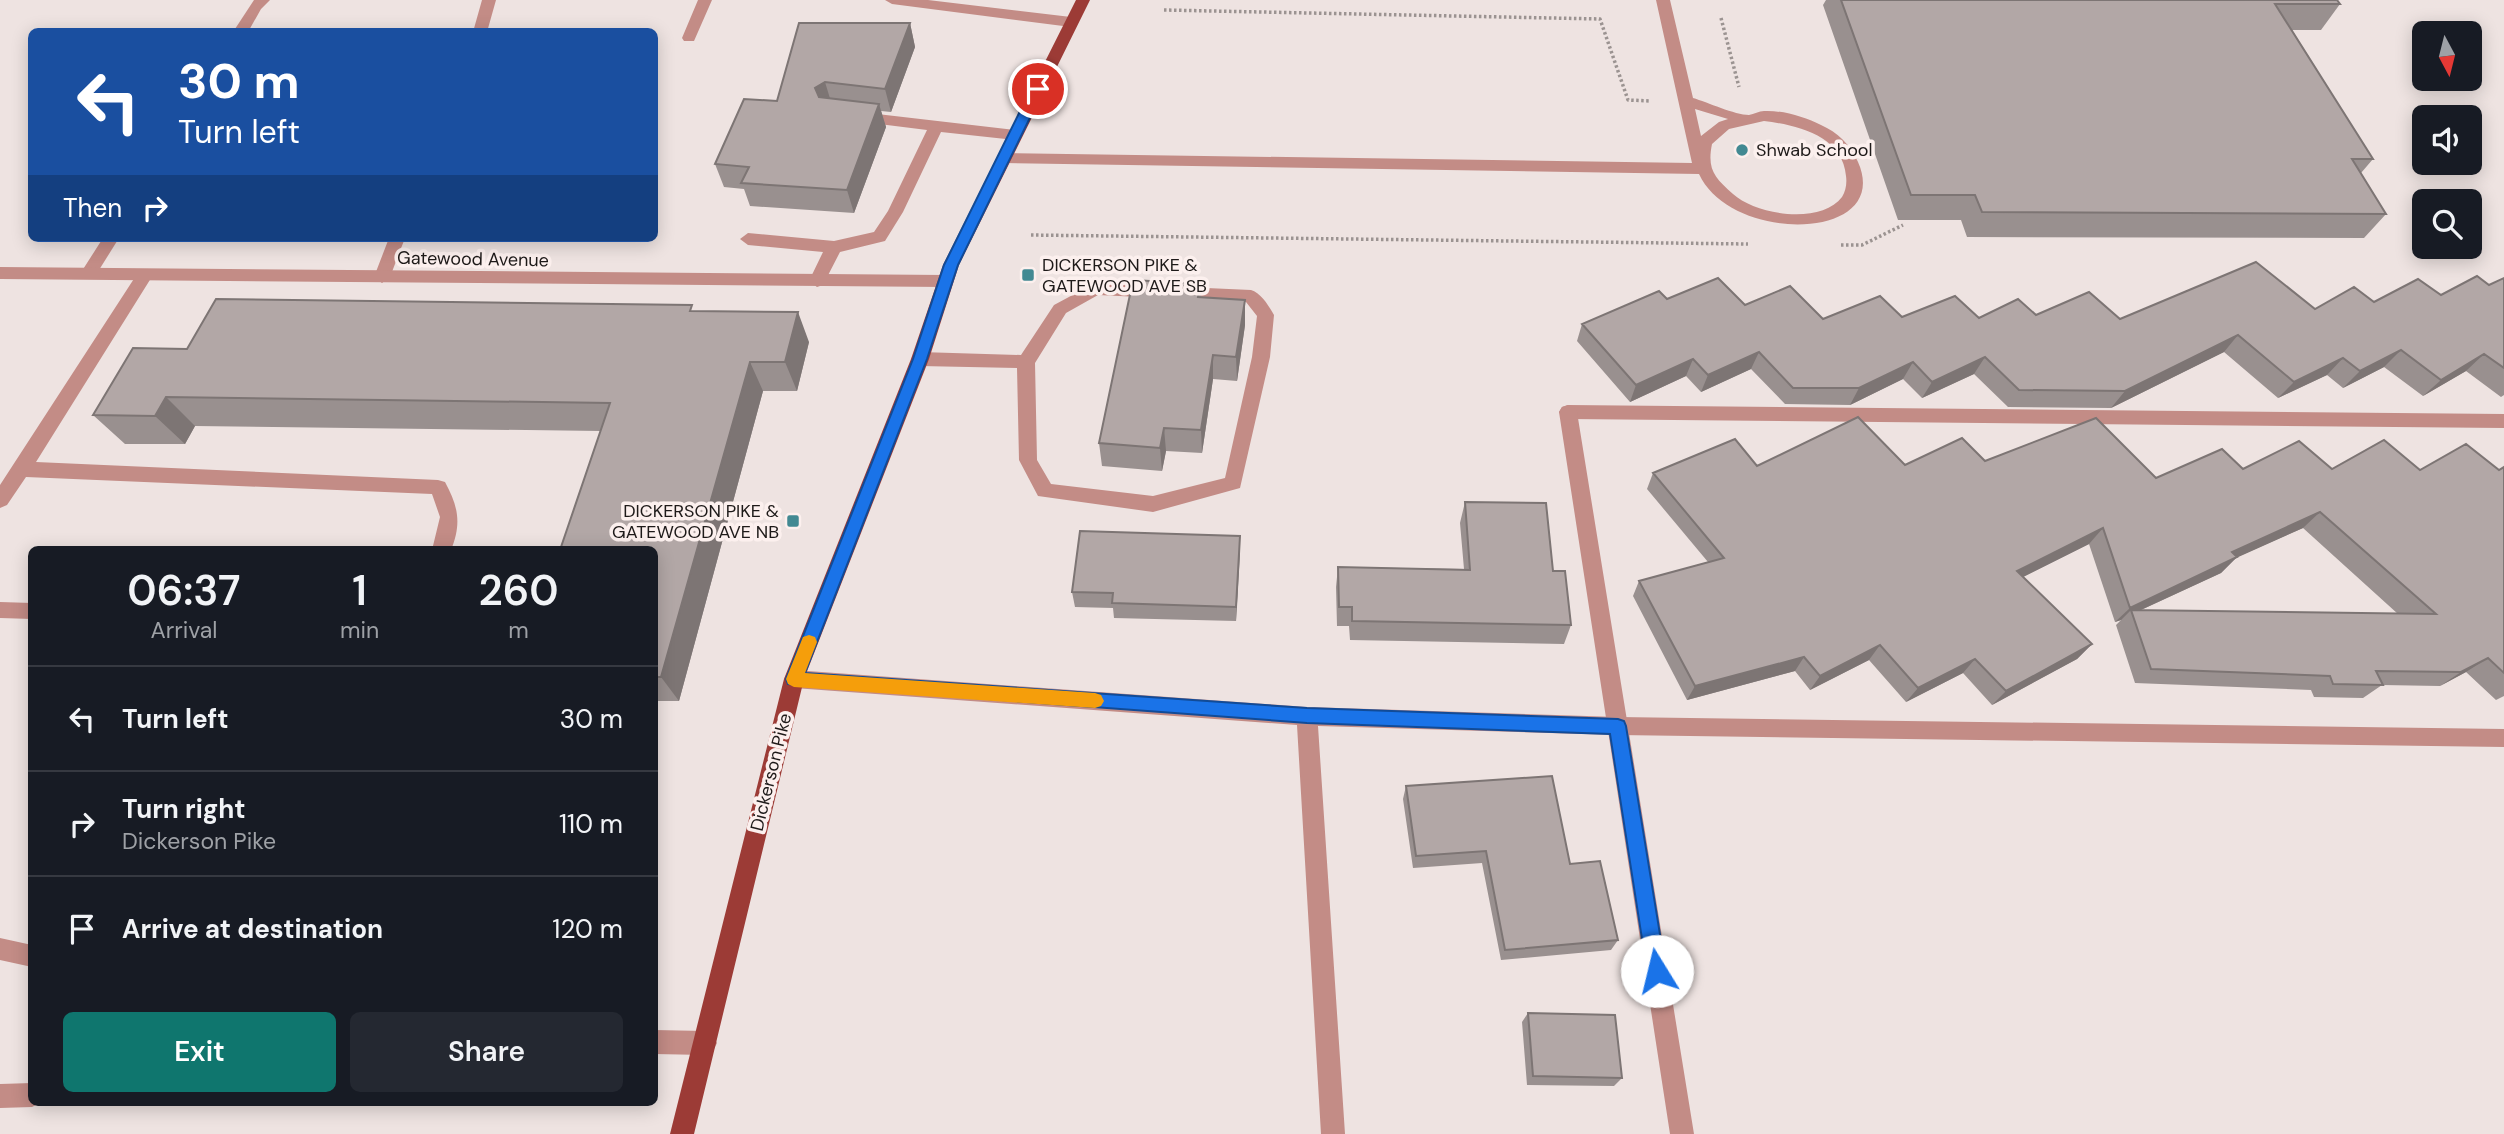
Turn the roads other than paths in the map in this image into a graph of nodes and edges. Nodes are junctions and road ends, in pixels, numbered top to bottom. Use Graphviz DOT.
graph roads {
  1 [pos="263,0"];
  2 [pos="489,0"];
  3 [pos="705,0"];
  4 [pos="892,0"];
  5 [pos="1083,0"];
  6 [pos="1663,0"];
  7 [pos="1071,22"];
  8 [pos="242,28"];
  9 [pos="481,28"];
  10 [pos="689,38"];
  11 [pos="1686,101"];
  12 [pos="845,115"];
  13 [pos="1741,118"];
  14 [pos="936,127"];
  15 [pos="1016,135"];
  16 [pos="1004,158"];
  17 [pos="1701,169"];
  18 [pos="748,239"];
  19 [pos="108,242"];
  20 [pos="395,242"];
  21 [pos="834,247"];
  22 [pos="6,273"];
  23 [pos="88,274"];
  24 [pos="145,275"];
  25 [pos="382,277"];
  26 [pos="817,281"];
  27 [pos="946,281"];
  28 [pos="0,290"];
  29 [pos="920,359"];
  30 [pos="1026,362"];
  31 [pos="2504,421"];
  32 [pos="22,469"];
  33 [pos="0,500"];
  34 [pos="443,546"];
  35 [pos="0,610"];
  36 [pos="28,611"];
  37 [pos="794,679"];
  38 [pos="1307,716"];
  39 [pos="1618,726"];
  40 [pos="2504,738"];
  41 [pos="0,948"];
  42 [pos="28,955"];
  43 [pos="658,1042"];
  44 [pos="705,1043"];
  45 [pos="0,1096"];
  46 [pos="28,1096"];
  47 [pos="682,1134"];
  48 [pos="1333,1134"];
  49 [pos="1682,1134"];
  1 -- 8 [label="street"];
  2 -- 9 [label="street"];
  3 -- 10 [label="street"];
  4 -- 7 [label="street"];
  5 -- 7 [label="main road, Dickerson Pike"];
  6 -- 11 [label="street"];
  7 -- 15 [label="main road, Dickerson Pike"];
  11 -- 13 [label="street"];
  11 -- 17 [label="street"];
  12 -- 14 [label="street"];
  13 -- 17 [label="street"];
  13 -- 17 [label="street"];
  14 -- 15 [label="street"];
  14 -- 21 [label="street"];
  15 -- 16 [label="main road, Dickerson Pike"];
  16 -- 17 [label="street"];
  16 -- 27 [label="main road, Dickerson Pike"];
  18 -- 21 [label="street"];
  19 -- 23 [label="street"];
  20 -- 25 [label="street"];
  21 -- 26 [label="street"];
  22 -- 23 [label="street, Gatewood Avenue"];
  22 -- 28 [label="street"];
  23 -- 24 [label="street, Gatewood Avenue"];
  24 -- 25 [label="street, Gatewood Avenue"];
  24 -- 32 [label="street"];
  25 -- 26 [label="street, Gatewood Avenue"];
  26 -- 27 [label="street, Gatewood Avenue"];
  27 -- 29 [label="main road, Dickerson Pike"];
  29 -- 30 [label="street"];
  29 -- 37 [label="main road, Dickerson Pike"];
  30 -- 30 [label="street"];
  31 -- 39 [label="street"];
  32 -- 33 [label="street"];
  32 -- 34 [label="street"];
  35 -- 36 [label="street"];
  37 -- 38 [label="street"];
  37 -- 44 [label="main road, Dickerson Pike"];
  38 -- 39 [label="street"];
  38 -- 48 [label="street"];
  39 -- 40 [label="street"];
  39 -- 49 [label="street"];
  41 -- 42 [label="street"];
  43 -- 44 [label="street"];
  44 -- 47 [label="main road, Dickerson Pike"];
  45 -- 46 [label="street"];
}
